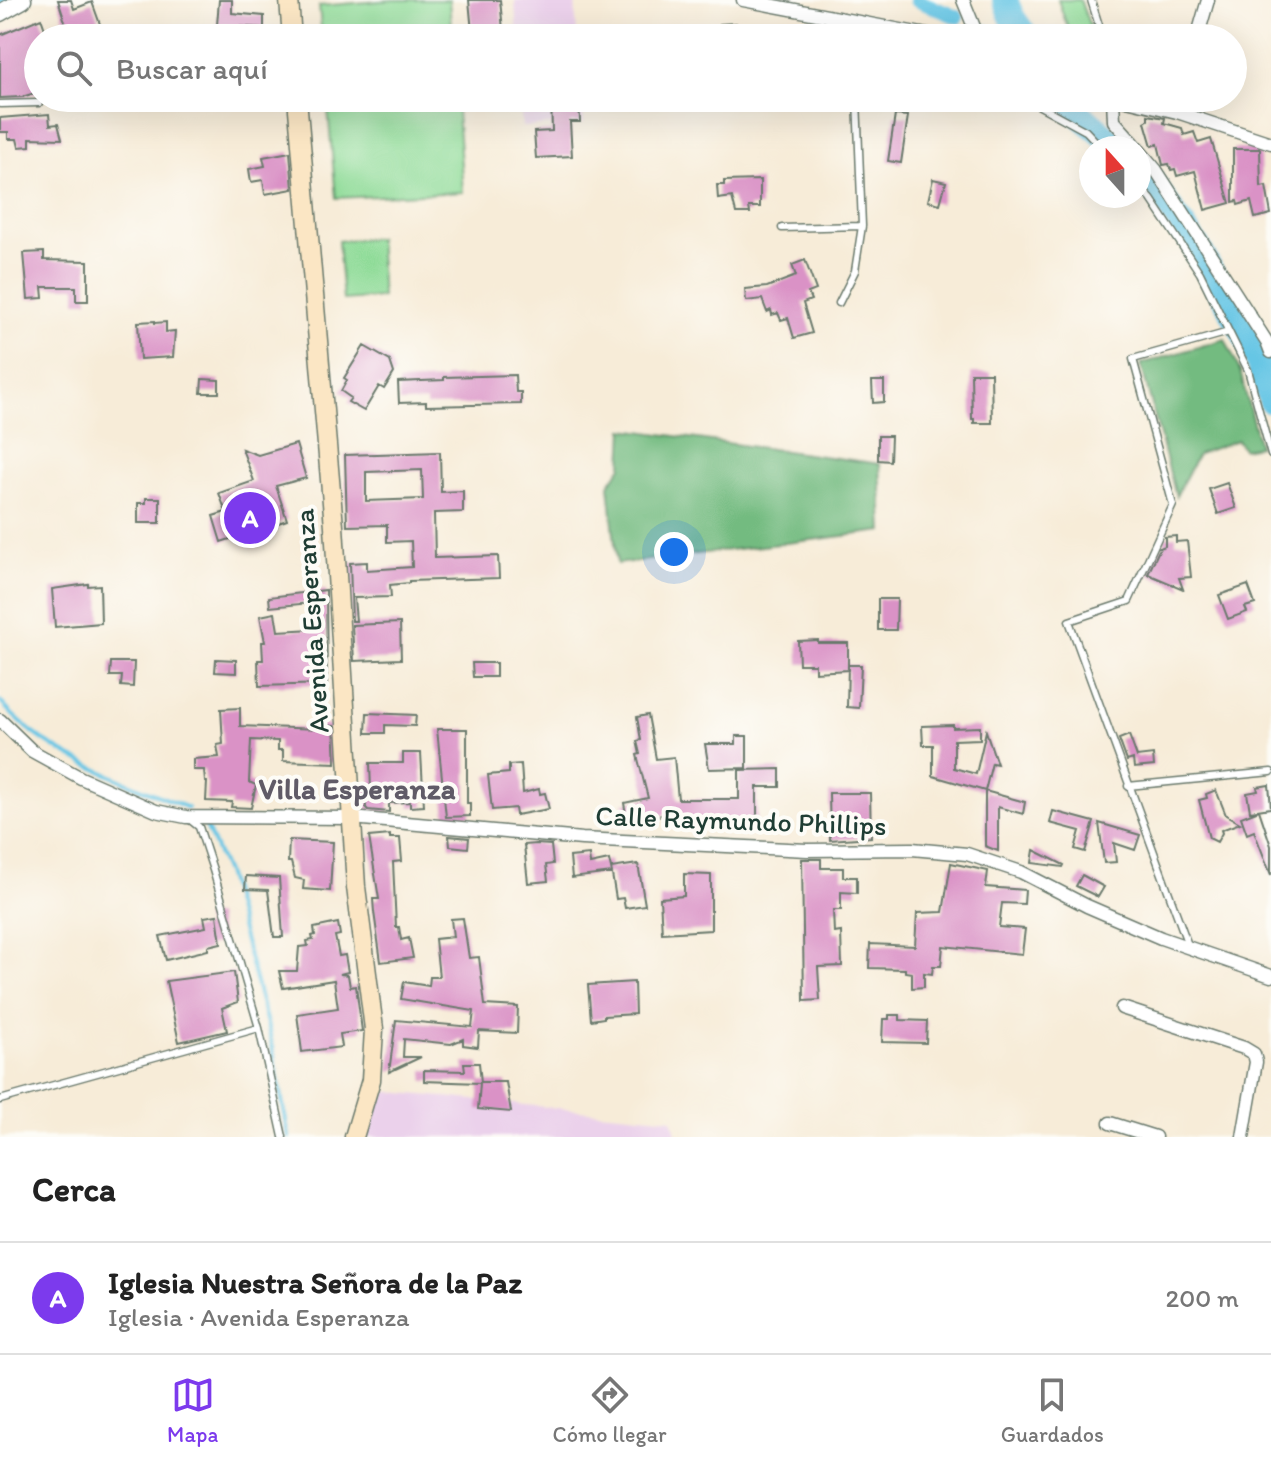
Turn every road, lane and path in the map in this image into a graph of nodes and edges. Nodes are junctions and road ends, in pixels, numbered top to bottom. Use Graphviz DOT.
graph roads {
  1 [pos="23,0"];
  2 [pos="289,0"];
  3 [pos="743,0"];
  4 [pos="963,0"];
  5 [pos="1091,0"];
  6 [pos="1208,0"];
  7 [pos="0,13"];
  8 [pos="853,22"];
  9 [pos="291,24"];
  10 [pos="864,24"];
  11 [pos="973,24"];
  12 [pos="1099,24"];
  13 [pos="1201,24"];
  14 [pos="24,103"];
  15 [pos="0,104"];
  16 [pos="298,112"];
  17 [pos="858,112"];
  18 [pos="1051,112"];
  19 [pos="1117,112"];
  20 [pos="1177,112"];
  21 [pos="1091,136"];
  22 [pos="1127,136"];
  23 [pos="1271,143"];
  24 [pos="1151,164"];
  25 [pos="1151,199"];
  26 [pos="862,226"];
  27 [pos="782,228"];
  28 [pos="839,303"];
  29 [pos="1229,332"];
  30 [pos="1271,352"];
  31 [pos="1271,455"];
  32 [pos="0,720"];
  33 [pos="1271,772"];
  34 [pos="1128,786"];
  35 [pos="189,817"];
  36 [pos="352,818"];
  37 [pos="1189,948"];
  38 [pos="1271,976"];
  39 [pos="1122,1008"];
  40 [pos="259,1028"];
  41 [pos="0,1100"];
  42 [pos="1110,1123"];
  43 [pos="283,1137"];
  44 [pos="354,1137"];
  45 [pos="1155,1137"];
  46 [pos="1243,1137"];
  1 -- 7 [label="street"];
  2 -- 9 [label="main road"];
  3 -- 8 [label="street"];
  4 -- 11 [label="street"];
  5 -- 12 [label="lane"];
  6 -- 13 [label="street"];
  8 -- 10 [label="street"];
  14 -- 15 [label="lane"];
  16 -- 36 [label="main road, Avenida Esperanza"];
  17 -- 26 [label="lane"];
  18 -- 21 [label="lane"];
  19 -- 22 [label="street"];
  20 -- 23 [label="street"];
  24 -- 30 [label="street"];
  25 -- 29 [label="lane"];
  26 -- 27 [label="lane"];
  26 -- 28 [label="lane"];
  29 -- 31 [label="lane"];
  29 -- 34 [label="lane"];
  32 -- 35 [label="street, Calle Raymundo Phillips"];
  33 -- 34 [label="lane"];
  34 -- 37 [label="lane"];
  35 -- 36 [label="street, Calle Raymundo Phillips"];
  35 -- 40 [label="lane"];
  36 -- 37 [label="street, Calle Raymundo Phillips"];
  36 -- 44 [label="main road, Avenida Esperanza"];
  37 -- 38 [label="street, Calle Raymundo Phillips"];
  39 -- 46 [label="street"];
  40 -- 41 [label="lane"];
  40 -- 43 [label="lane"];
  42 -- 45 [label="street"];
}
